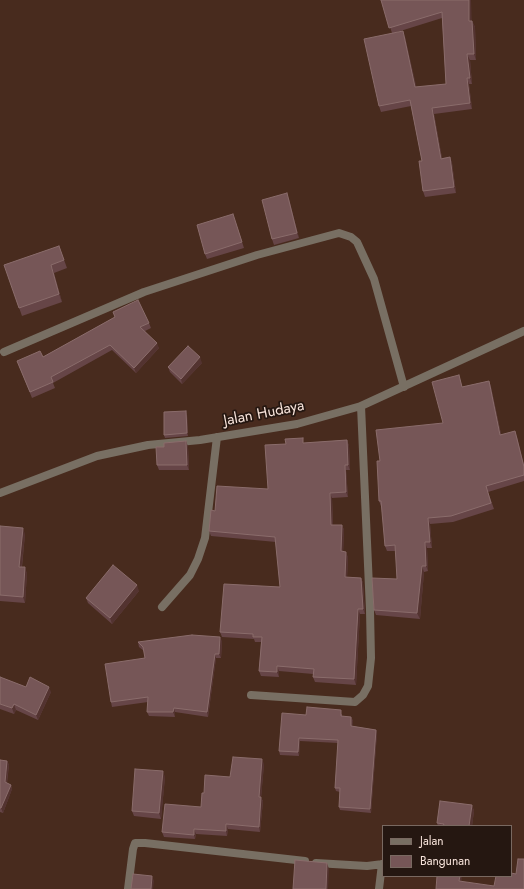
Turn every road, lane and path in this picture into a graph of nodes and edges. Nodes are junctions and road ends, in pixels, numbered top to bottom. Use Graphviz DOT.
graph roads {
  1 [pos="524,331"];
  2 [pos="4,352"];
  3 [pos="404,387"];
  4 [pos="362,406"];
  5 [pos="217,437"];
  6 [pos="0,493"];
  7 [pos="162,607"];
  8 [pos="251,695"];
  9 [pos="382,864"];
  10 [pos="382,870"];
  11 [pos="128,889"];
  12 [pos="379,889"];
  1 -- 3 [label="street, Jalan Hudaya"];
  2 -- 3 [label="street"];
  3 -- 4 [label="street, Jalan Hudaya"];
  4 -- 5 [label="street, Jalan Hudaya"];
  4 -- 8 [label="street"];
  5 -- 6 [label="street, Jalan Hudaya"];
  5 -- 7 [label="street"];
  9 -- 11 [label="street"];
  10 -- 12 [label="street"];
}
